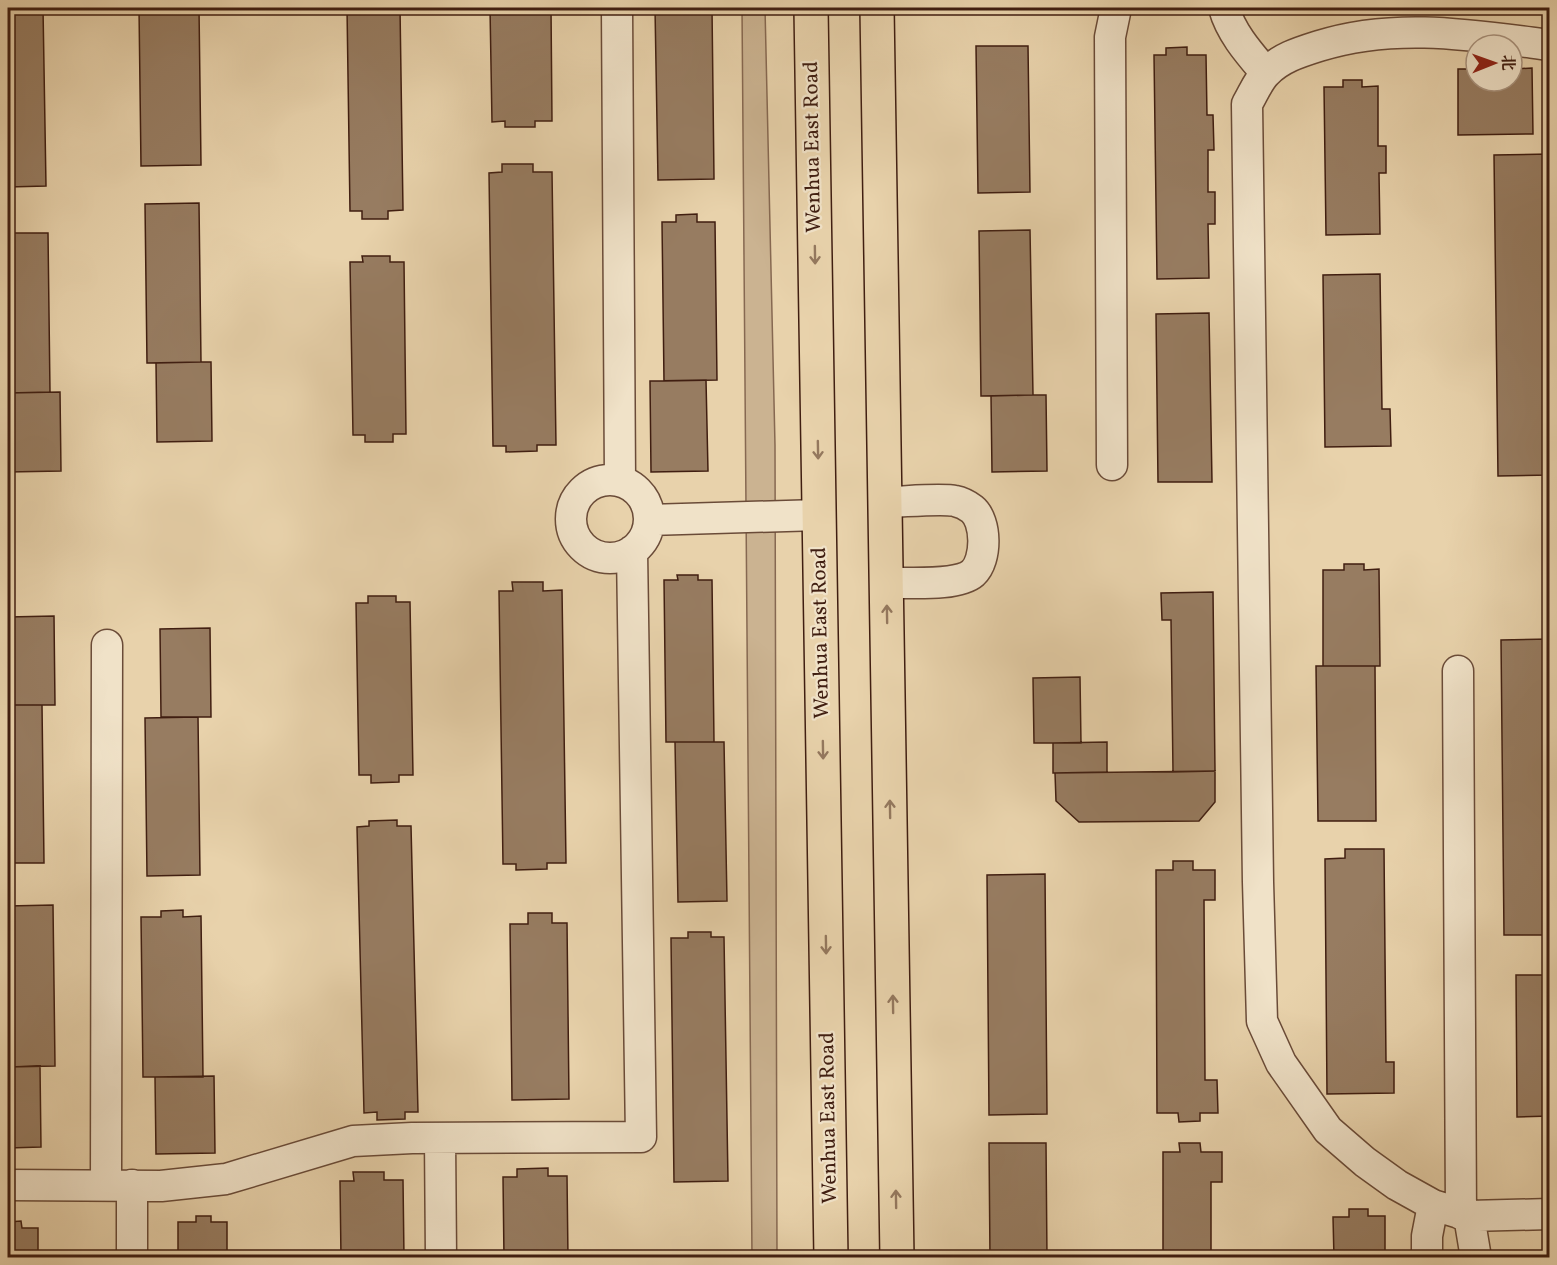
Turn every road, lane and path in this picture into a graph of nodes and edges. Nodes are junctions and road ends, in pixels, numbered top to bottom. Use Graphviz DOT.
graph roads {
  1 [pos="617,8"];
  2 [pos="811,8"];
  3 [pos="877,8"];
  4 [pos="1116,8"];
  5 [pos="1224,8"];
  6 [pos="1550,45"];
  7 [pos="1266,73"];
  8 [pos="1112,465"];
  9 [pos="620,481"];
  10 [pos="885,502"];
  11 [pos="819,515"];
  12 [pos="649,520"];
  13 [pos="632,551"];
  14 [pos="886,582"];
  15 [pos="107,645"];
  16 [pos="1458,671"];
  17 [pos="440,1138"];
  18 [pos="8,1185"];
  19 [pos="119,1185"];
  20 [pos="1432,1205"];
  21 [pos="1550,1214"];
  22 [pos="1465,1215"];
  23 [pos="132,1257"];
  24 [pos="441,1257"];
  25 [pos="831,1257"];
  26 [pos="897,1257"];
  27 [pos="1427,1257"];
  28 [pos="1476,1257"];
  1 -- 9 [label="lane"];
  2 -- 11 [label="main road, Wenhua East Road, one-way"];
  3 -- 10 [label="main road"];
  4 -- 8 [label="lane"];
  5 -- 7 [label="lane"];
  6 -- 7 [label="lane"];
  7 -- 20 [label="lane"];
  9 -- 12 [label="lane"];
  9 -- 13 [label="lane"];
  10 -- 14 [label="main road"];
  10 -- 14 [label="lane"];
  11 -- 12 [label="lane"];
  11 -- 25 [label="main road, Wenhua East Road, one-way"];
  12 -- 13 [label="lane"];
  13 -- 17 [label="lane"];
  26 -- 14 [label="main road, one-way"];
  15 -- 19 [label="lane"];
  16 -- 22 [label="lane"];
  17 -- 19 [label="lane"];
  17 -- 24 [label="lane"];
  18 -- 19 [label="lane"];
  19 -- 23 [label="lane"];
  20 -- 22 [label="lane"];
  20 -- 27 [label="lane"];
  21 -- 22 [label="lane"];
  22 -- 28 [label="lane"];
}
